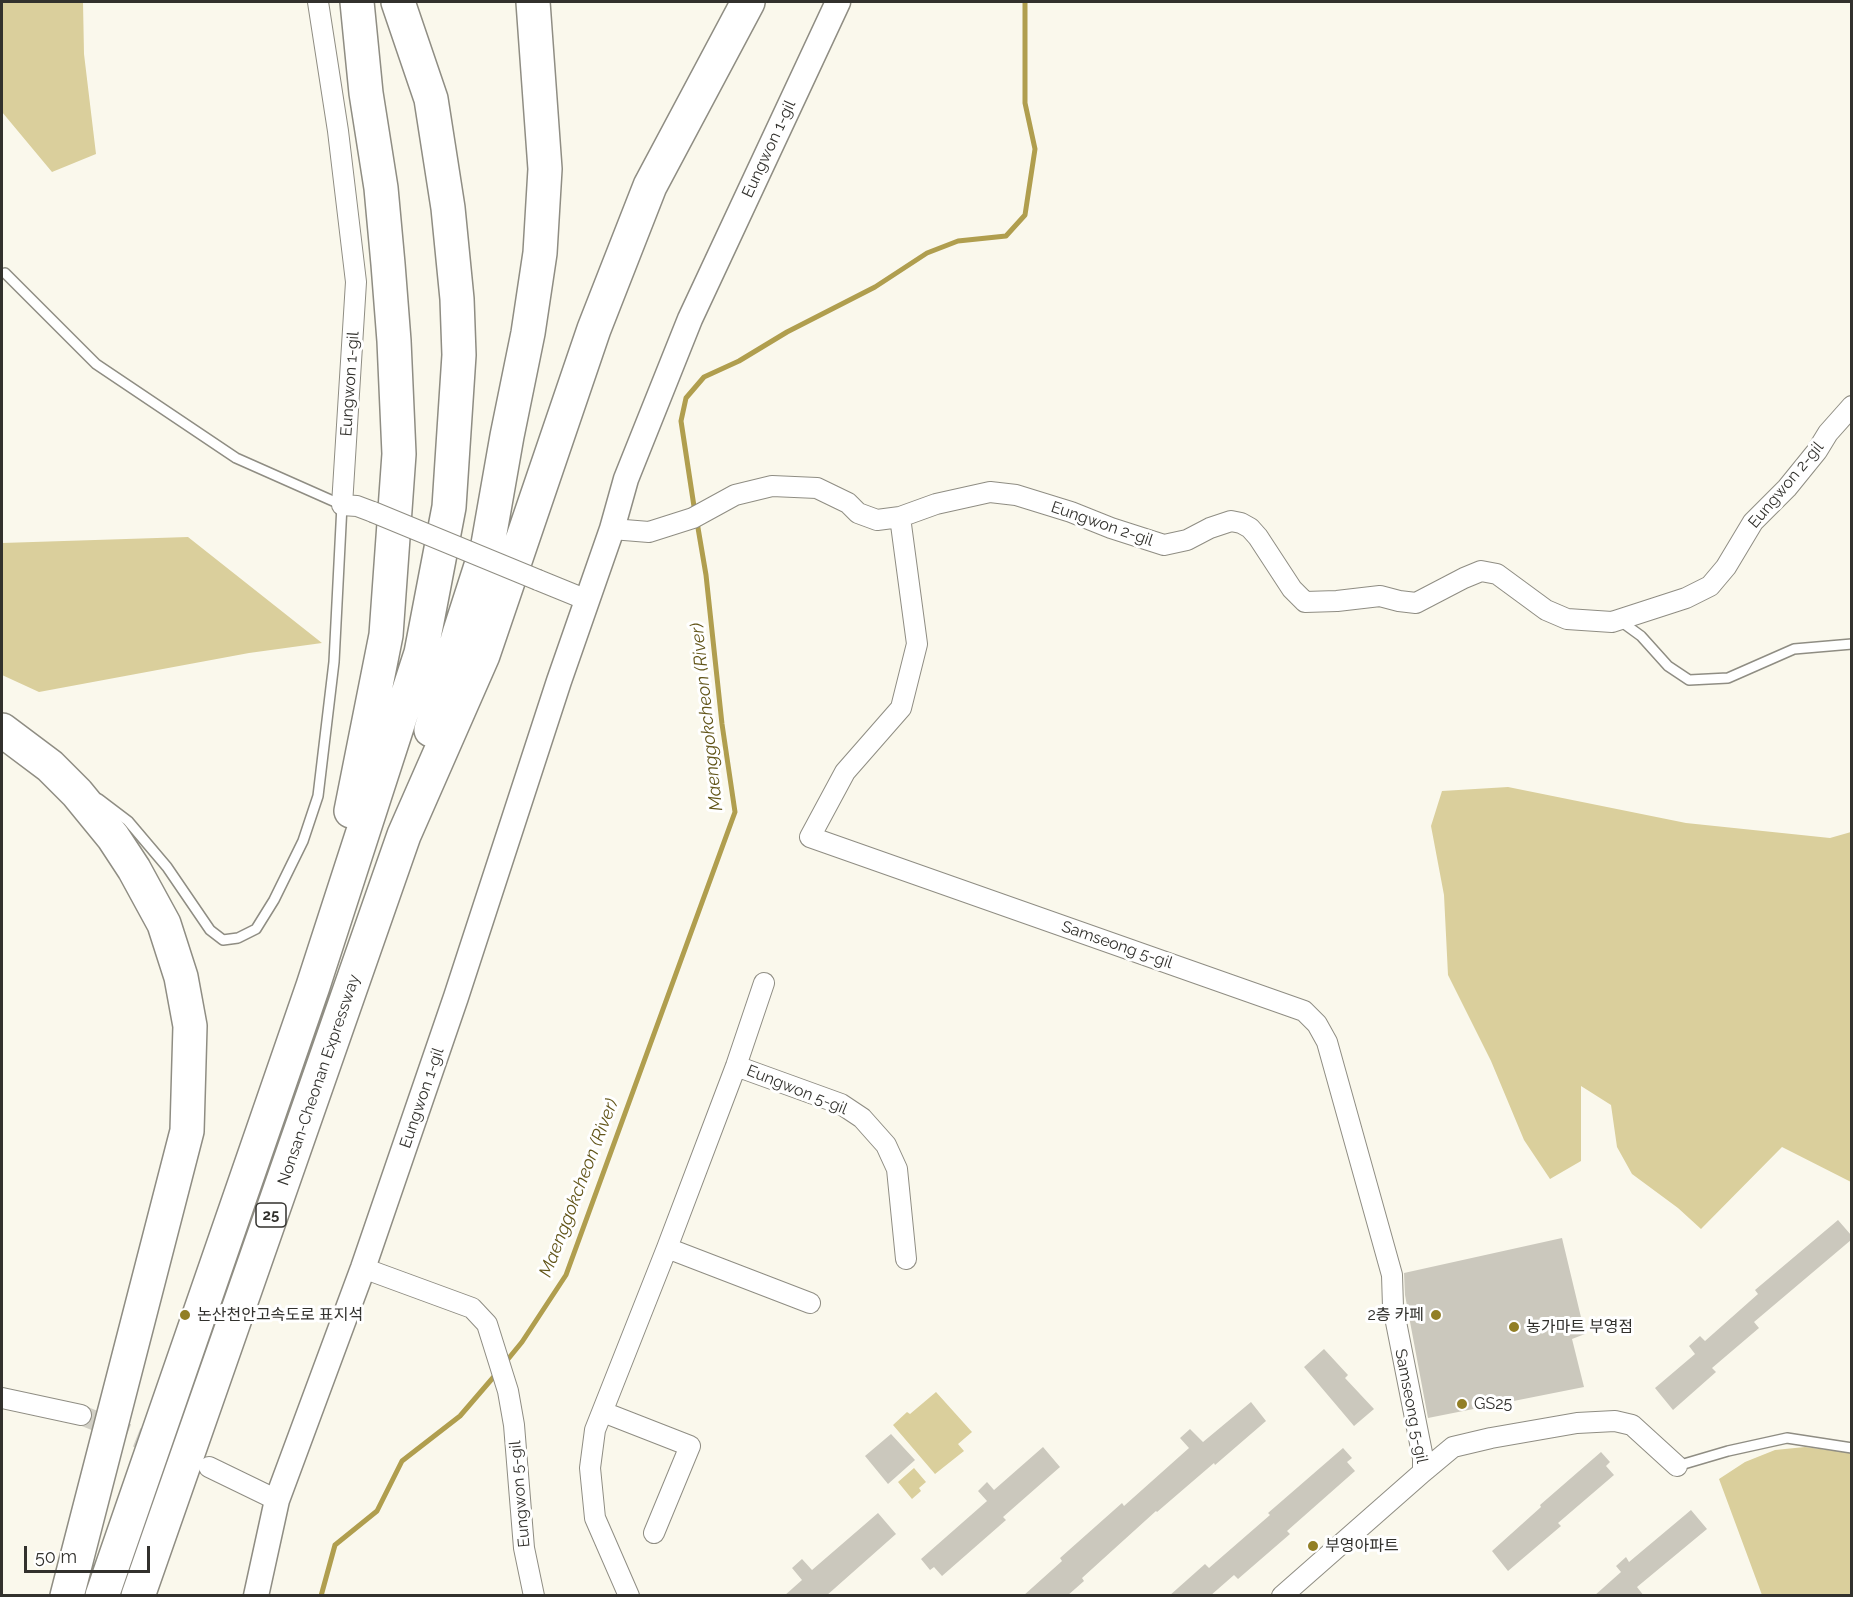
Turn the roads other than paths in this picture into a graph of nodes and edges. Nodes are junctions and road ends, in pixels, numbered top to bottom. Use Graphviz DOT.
graph roads {
  1 [pos="318,2"];
  2 [pos="357,2"];
  3 [pos="398,2"];
  4 [pos="533,2"];
  5 [pos="748,2"];
  6 [pos="838,2"];
  7 [pos="4,273"];
  8 [pos="1851,406"];
  9 [pos="342,505"];
  10 [pos="900,517"];
  11 [pos="612,529"];
  12 [pos="587,600"];
  13 [pos="1618,619"];
  14 [pos="1851,644"];
  15 [pos="2,730"];
  16 [pos="50,766"];
  17 [pos="404,835"];
  18 [pos="764,983"];
  19 [pos="313,986"];
  20 [pos="736,1066"];
  21 [pos="667,1248"];
  22 [pos="906,1259"];
  23 [pos="363,1268"];
  24 [pos="810,1304"];
  25 [pos="2,1398"];
  26 [pos="603,1412"];
  27 [pos="81,1415"];
  28 [pos="1851,1448"];
  29 [pos="1677,1466"];
  30 [pos="209,1467"];
  31 [pos="1423,1472"];
  32 [pos="277,1500"];
  33 [pos="654,1533"];
  34 [pos="67,1596"];
  35 [pos="102,1596"];
  36 [pos="138,1596"];
  37 [pos="256,1596"];
  38 [pos="534,1596"];
  39 [pos="629,1596"];
  40 [pos="1282,1596"];
  1 -- 9 [label="street, Eungwon 1-gil"];
  2 -- 19 [label="highway"];
  3 -- 19 [label="highway"];
  4 -- 17 [label="highway"];
  5 -- 17 [label="highway"];
  6 -- 11 [label="street, Eungwon 1-gil"];
  7 -- 9 [label="lane"];
  8 -- 13 [label="street, Eungwon 2-gil"];
  9 -- 12 [label="street, bridge"];
  9 -- 16 [label="lane"];
  10 -- 11 [label="street, Eungwon 2-gil"];
  10 -- 13 [label="street, Eungwon 2-gil"];
  10 -- 31 [label="street, Samseong 5-gil"];
  11 -- 12 [label="street, Eungwon 1-gil"];
  12 -- 23 [label="street, Eungwon 1-gil"];
  13 -- 14 [label="lane"];
  15 -- 16 [label="highway"];
  16 -- 34 [label="highway"];
  17 -- 36 [label="highway, Nonsan-Cheonan Expressway / 25"];
  18 -- 20 [label="street"];
  19 -- 35 [label="highway, 25"];
  20 -- 21 [label="street, Eungwon 5-gil"];
  20 -- 22 [label="street, Eungwon 5-gil"];
  21 -- 24 [label="street"];
  21 -- 26 [label="street, Eungwon 5-gil"];
  23 -- 32 [label="street, Eungwon 1-gil"];
  23 -- 38 [label="street, Eungwon 5-gil"];
  25 -- 27 [label="street"];
  26 -- 33 [label="street"];
  26 -- 39 [label="street, Eungwon 5-gil"];
  28 -- 29 [label="lane, Samseong 5-gil"];
  29 -- 31 [label="street, Samseong 5-gil"];
  30 -- 32 [label="street"];
  31 -- 40 [label="street, Samseong 5-gil"];
  32 -- 37 [label="street, Eungwon 1-gil"];
}
